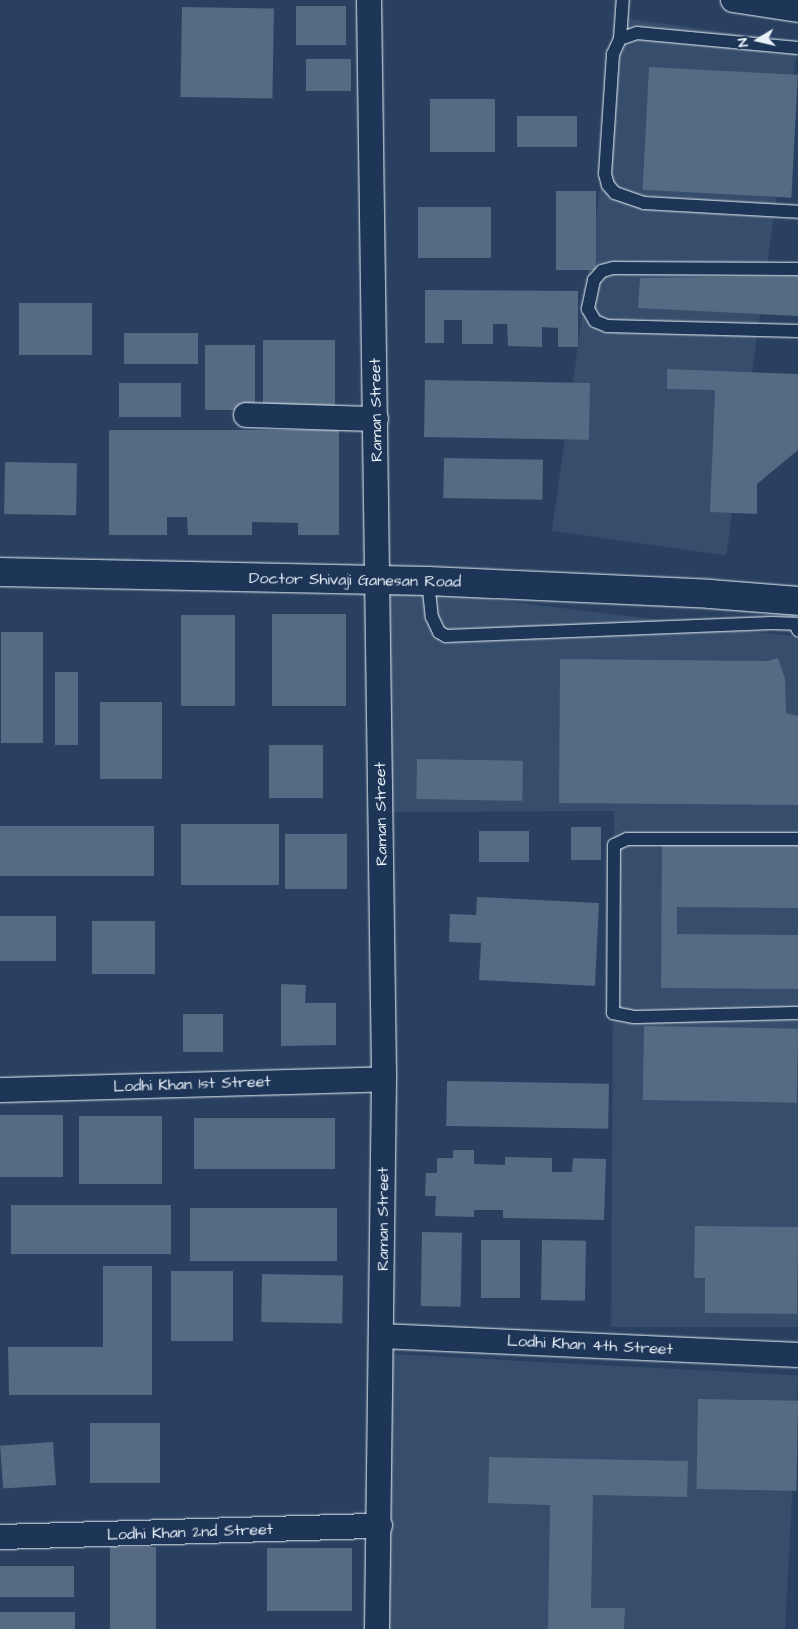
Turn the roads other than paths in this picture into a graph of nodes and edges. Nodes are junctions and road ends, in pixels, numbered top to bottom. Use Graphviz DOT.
graph roads {
  1 [pos="368,0"];
  2 [pos="623,0"];
  3 [pos="733,0"];
  4 [pos="798,10"];
  5 [pos="620,39"];
  6 [pos="798,48"];
  7 [pos="798,212"];
  8 [pos="798,269"];
  9 [pos="798,331"];
  10 [pos="246,416"];
  11 [pos="376,419"];
  12 [pos="0,572"];
  13 [pos="379,581"];
  14 [pos="428,581"];
  15 [pos="798,601"];
  16 [pos="798,630"];
  17 [pos="798,839"];
  18 [pos="798,1013"];
  19 [pos="384,1079"];
  20 [pos="0,1090"];
  21 [pos="382,1336"];
  22 [pos="798,1355"];
  23 [pos="380,1526"];
  24 [pos="0,1537"];
  25 [pos="377,1629"];
  1 -- 11 [label="street, Raman Street"];
  2 -- 5 [label="lane"];
  3 -- 4 [label="street"];
  5 -- 6 [label="lane"];
  5 -- 7 [label="lane"];
  8 -- 9 [label="lane"];
  10 -- 11 [label="street"];
  11 -- 13 [label="street, Raman Street"];
  12 -- 13 [label="street, Doctor Shivaji Ganesan Road"];
  13 -- 14 [label="street, Doctor Shivaji Ganesan Road"];
  13 -- 19 [label="street, Raman Street"];
  14 -- 15 [label="street, Doctor Shivaji Ganesan Road"];
  14 -- 16 [label="lane"];
  17 -- 18 [label="lane"];
  19 -- 20 [label="street, Lodhi Khan 1st Street"];
  19 -- 21 [label="street, Raman Street"];
  21 -- 22 [label="street, Lodhi Khan 4th Street"];
  21 -- 23 [label="street, Raman Street"];
  23 -- 24 [label="street, Lodhi Khan 2nd Street"];
  23 -- 25 [label="street, Raman Street"];
}
